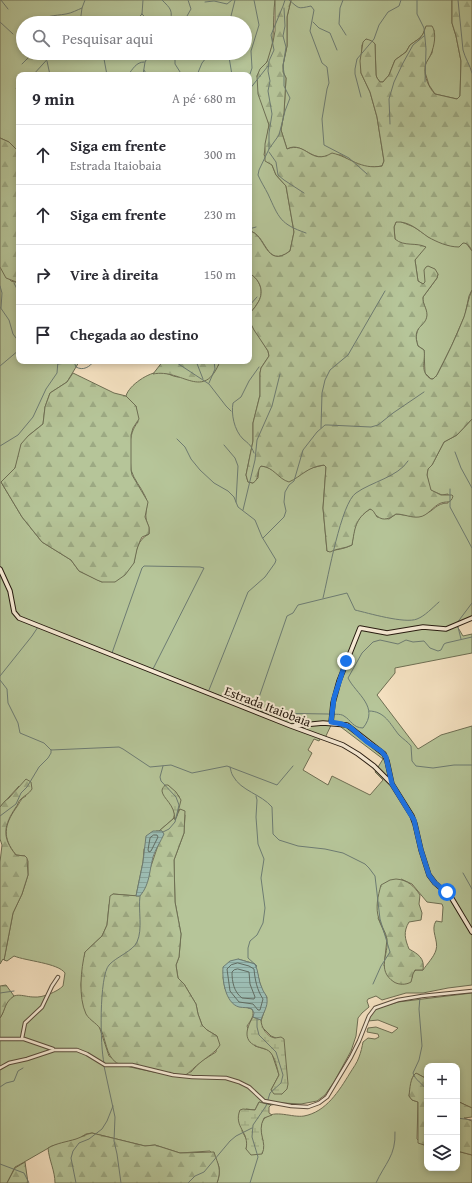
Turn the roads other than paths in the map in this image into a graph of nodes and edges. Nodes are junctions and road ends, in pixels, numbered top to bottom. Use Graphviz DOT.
graph roads {
  1 [pos="0,569"];
  2 [pos="472,618"];
  3 [pos="331,722"];
  4 [pos="291,726"];
  5 [pos="392,784"];
  6 [pos="472,932"];
  7 [pos="58,977"];
  8 [pos="472,991"];
  9 [pos="22,1038"];
  10 [pos="0,1039"];
  11 [pos="54,1050"];
  12 [pos="0,1068"];
  1 -- 4 [label="street, Estrada Itaiobaia"];
  2 -- 3 [label="street"];
  3 -- 4 [label="street"];
  3 -- 5 [label="street"];
  4 -- 5 [label="street, Estrada Itaiobaia"];
  5 -- 6 [label="street, Estrada Itaiobaia"];
  7 -- 9 [label="street"];
  8 -- 11 [label="street"];
  9 -- 10 [label="street"];
  9 -- 11 [label="street"];
  11 -- 12 [label="street"];
}
